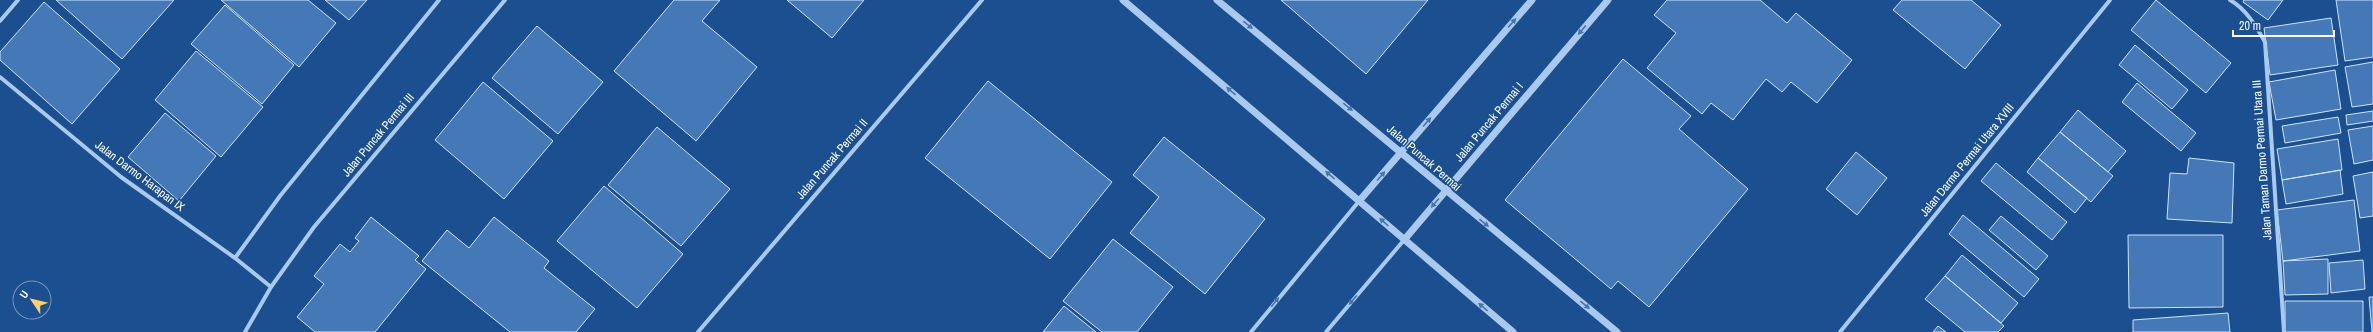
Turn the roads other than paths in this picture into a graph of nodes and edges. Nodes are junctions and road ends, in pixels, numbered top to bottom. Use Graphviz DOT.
graph roads {
  1 [pos="18,0"];
  2 [pos="439,0"];
  3 [pos="505,0"];
  4 [pos="982,0"];
  5 [pos="1124,0"];
  6 [pos="1217,0"];
  7 [pos="1532,0"];
  8 [pos="1608,0"];
  9 [pos="2110,0"];
  10 [pos="2230,0"];
  11 [pos="0,21"];
  12 [pos="0,77"];
  13 [pos="1402,152"];
  14 [pos="1445,191"];
  15 [pos="1360,200"];
  16 [pos="1404,240"];
  17 [pos="235,258"];
  18 [pos="271,287"];
  19 [pos="245,332"];
  20 [pos="698,332"];
  21 [pos="1250,332"];
  22 [pos="1326,332"];
  23 [pos="1513,332"];
  24 [pos="1618,332"];
  25 [pos="1840,332"];
  26 [pos="2284,332"];
  1 -- 11 [label="street"];
  2 -- 17 [label="street"];
  3 -- 18 [label="street, Jalan Puncak Permai III"];
  4 -- 20 [label="street, Jalan Puncak Permai II"];
  15 -- 5 [label="street, one-way"];
  6 -- 13 [label="street, Jalan Puncak Permai, one-way"];
  13 -- 7 [label="street, one-way"];
  8 -- 14 [label="street, Jalan Puncak Permai I, one-way"];
  9 -- 25 [label="street, Jalan Darmo Permai Utara XVIII"];
  10 -- 26 [label="street, Jalan Taman Darmo Permai Utara III"];
  12 -- 17 [label="street, Jalan Darmo Harapan IX"];
  13 -- 14 [label="street, Jalan Puncak Permai"];
  15 -- 13 [label="street, one-way"];
  14 -- 16 [label="street, Jalan Puncak Permai I, one-way"];
  14 -- 24 [label="street, Jalan Puncak Permai, one-way"];
  16 -- 15 [label="street, one-way"];
  21 -- 15 [label="street, one-way"];
  16 -- 22 [label="street, Jalan Puncak Permai I, one-way"];
  23 -- 16 [label="street, one-way"];
  17 -- 18 [label="street, Jalan Darmo Harapan IX"];
  18 -- 19 [label="street, Jalan Puncak Permai III"];
}
